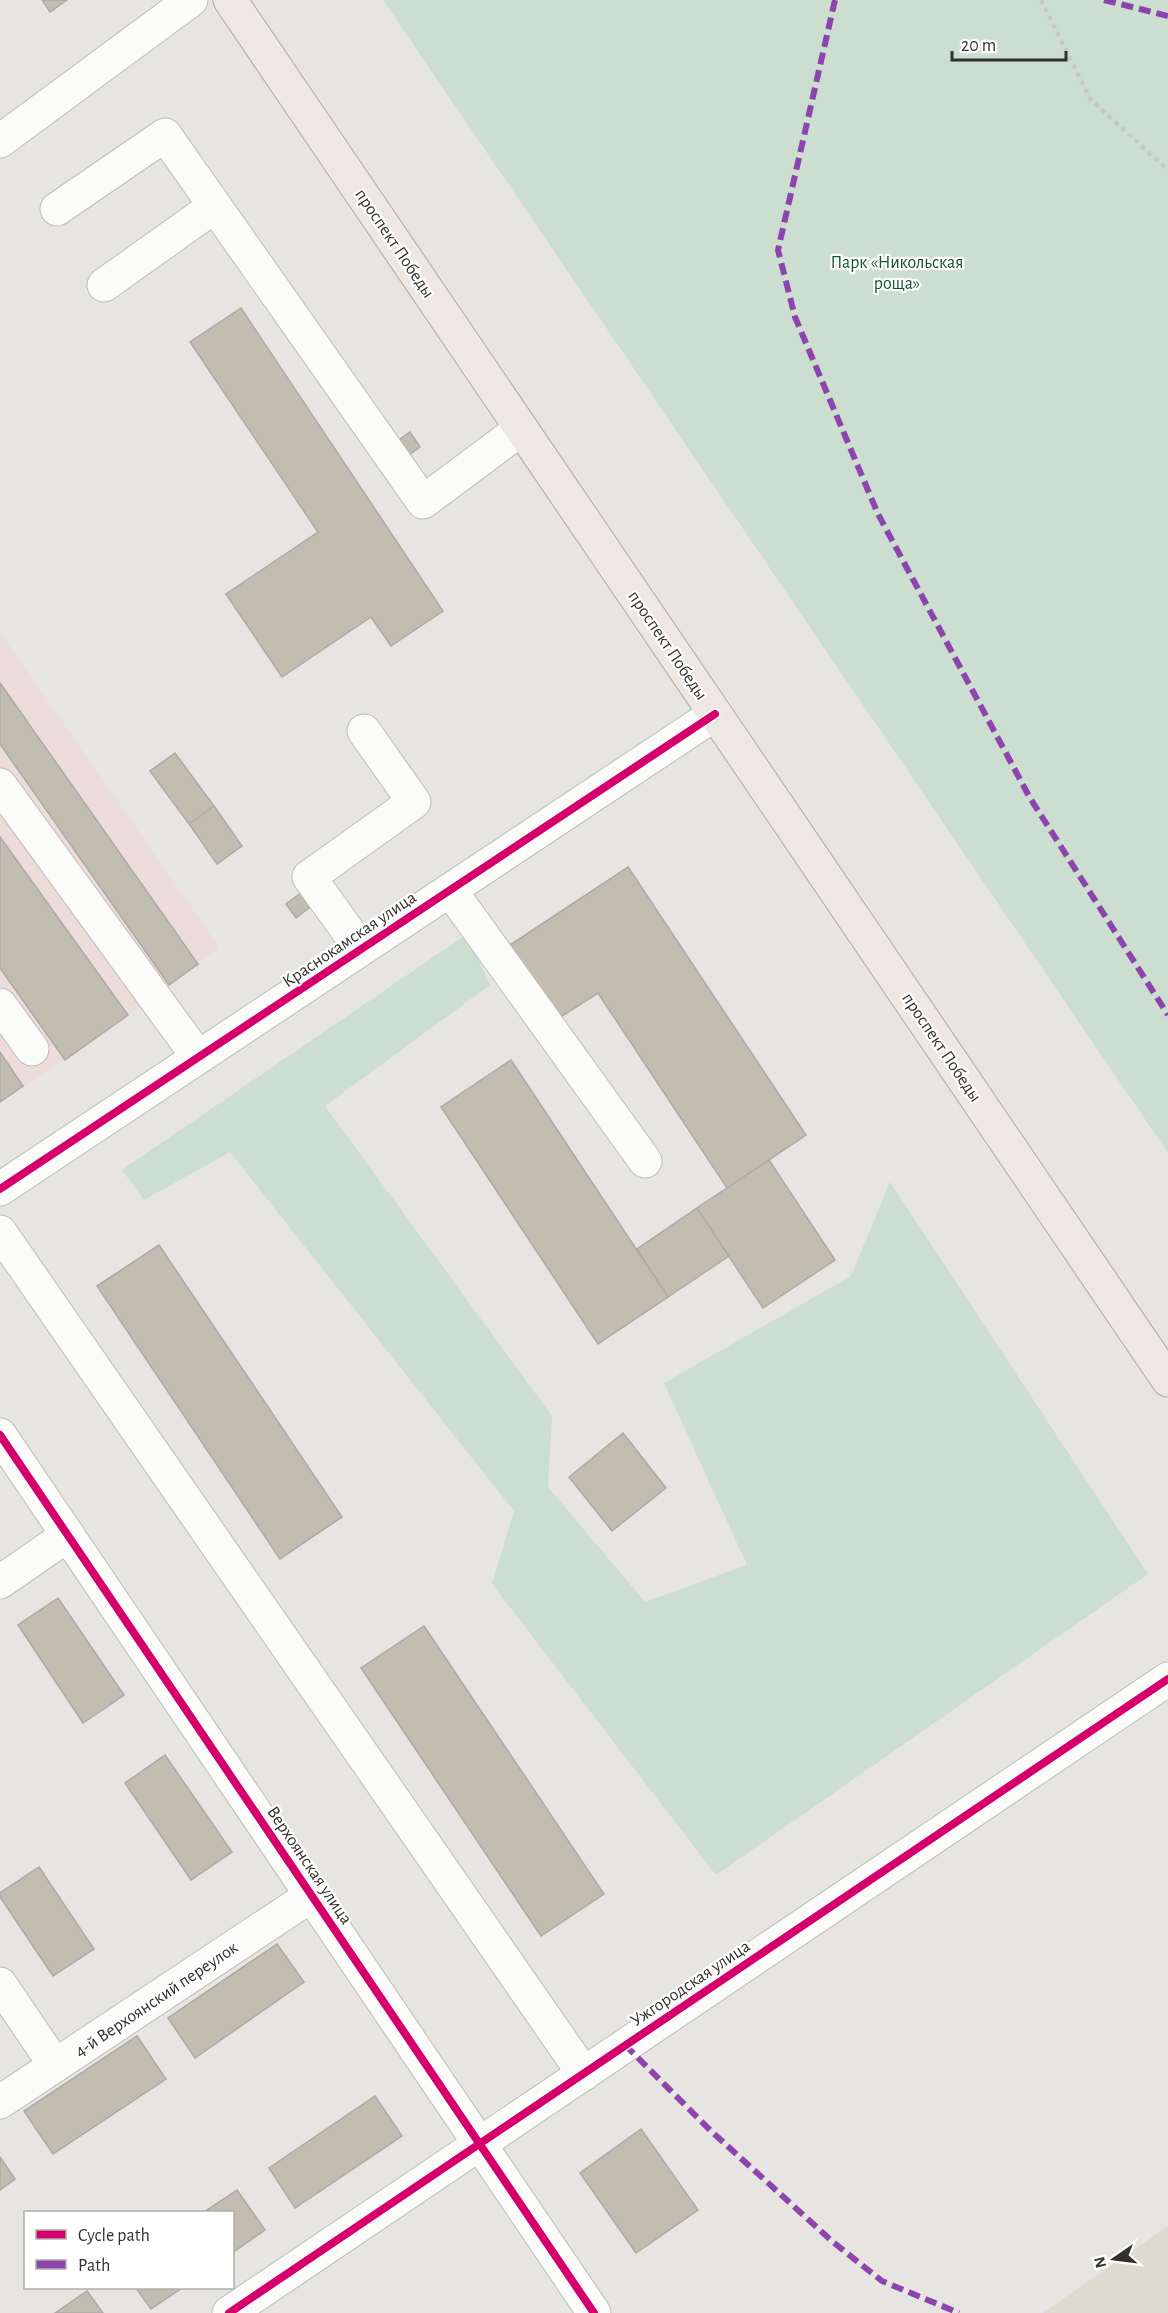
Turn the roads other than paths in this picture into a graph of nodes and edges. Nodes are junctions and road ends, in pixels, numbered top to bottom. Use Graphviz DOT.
graph roads {
  1 [pos="191,0"];
  2 [pos="230,0"];
  3 [pos="0,141"];
  4 [pos="215,206"];
  5 [pos="57,208"];
  6 [pos="104,285"];
  7 [pos="521,429"];
  8 [pos="715,714"];
  9 [pos="364,731"];
  10 [pos="0,785"];
  11 [pos="450,890"];
  12 [pos="361,949"];
  13 [pos="0,1005"];
  14 [pos="32,1049"];
  15 [pos="198,1057"];
  16 [pos="645,1161"];
  17 [pos="0,1189"];
  18 [pos="0,1232"];
  19 [pos="1168,1380"];
  20 [pos="0,1435"];
  21 [pos="68,1535"];
  22 [pos="0,1582"];
  23 [pos="1168,1678"];
  24 [pos="312,1895"];
  25 [pos="0,1984"];
  26 [pos="55,2066"];
  27 [pos="584,2073"];
  28 [pos="0,2102"];
  29 [pos="479,2144"];
  30 [pos="229,2313"];
  31 [pos="594,2313"];
  1 -- 3 [label="street"];
  2 -- 7 [label="main road, проспект Победы"];
  4 -- 5 [label="street"];
  4 -- 6 [label="street"];
  4 -- 7 [label="street"];
  7 -- 8 [label="main road, проспект Победы"];
  8 -- 11 [label="street, Краснокамская улица"];
  8 -- 19 [label="main road, проспект Победы"];
  9 -- 12 [label="street"];
  10 -- 15 [label="street"];
  11 -- 12 [label="street, Краснокамская улица"];
  11 -- 16 [label="street"];
  12 -- 15 [label="street, Краснокамская улица"];
  13 -- 14 [label="street"];
  15 -- 17 [label="street, Краснокамская улица"];
  18 -- 27 [label="street"];
  20 -- 21 [label="street, Верхоянская улица"];
  21 -- 22 [label="street"];
  21 -- 24 [label="street, Верхоянская улица"];
  23 -- 27 [label="street, Ужгородская улица"];
  24 -- 26 [label="street, 4-й Верхоянский переулок"];
  24 -- 29 [label="street, Верхоянская улица"];
  25 -- 26 [label="street"];
  26 -- 28 [label="street, 4-й Верхоянский переулок"];
  27 -- 29 [label="street, Ужгородская улица"];
  29 -- 30 [label="street, Ужгородская улица"];
  29 -- 31 [label="street, Верхоянская улица"];
}
